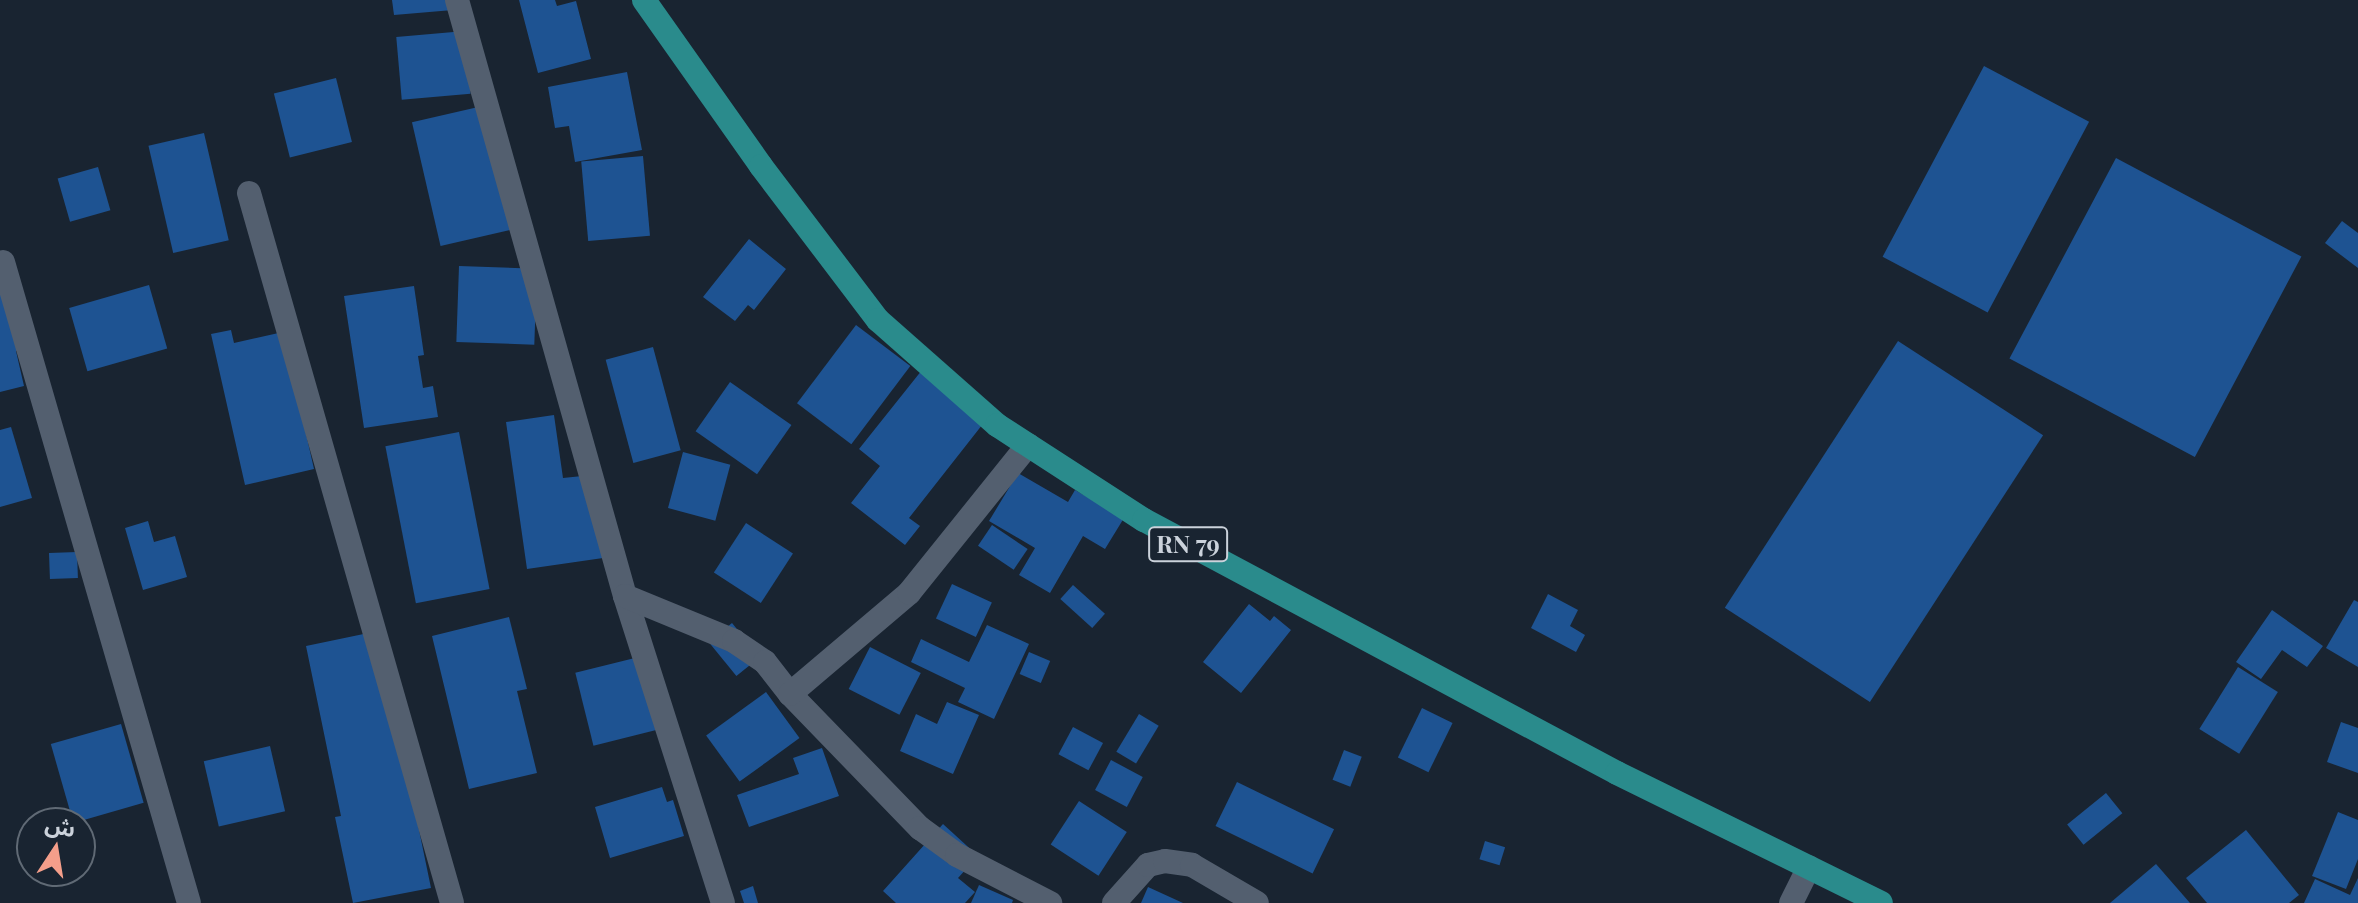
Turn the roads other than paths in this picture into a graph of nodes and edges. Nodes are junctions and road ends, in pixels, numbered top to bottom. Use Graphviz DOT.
graph roads {
  1 [pos="457,0"];
  2 [pos="644,0"];
  3 [pos="249,193"];
  4 [pos="3,262"];
  5 [pos="1028,445"];
  6 [pos="625,596"];
  7 [pos="790,694"];
  8 [pos="1809,867"];
  9 [pos="189,903"];
  10 [pos="452,903"];
  11 [pos="723,903"];
  12 [pos="1050,903"];
  13 [pos="1114,903"];
  14 [pos="1257,903"];
  15 [pos="1791,903"];
  16 [pos="1881,903"];
  1 -- 6 [label="street"];
  2 -- 5 [label="main road, RN 79"];
  3 -- 10 [label="street"];
  4 -- 9 [label="street"];
  5 -- 7 [label="street"];
  5 -- 8 [label="main road, RN 79"];
  6 -- 7 [label="street"];
  6 -- 11 [label="street"];
  7 -- 12 [label="street"];
  8 -- 15 [label="street"];
  8 -- 16 [label="main road, RN 79"];
  13 -- 14 [label="street"];
}
